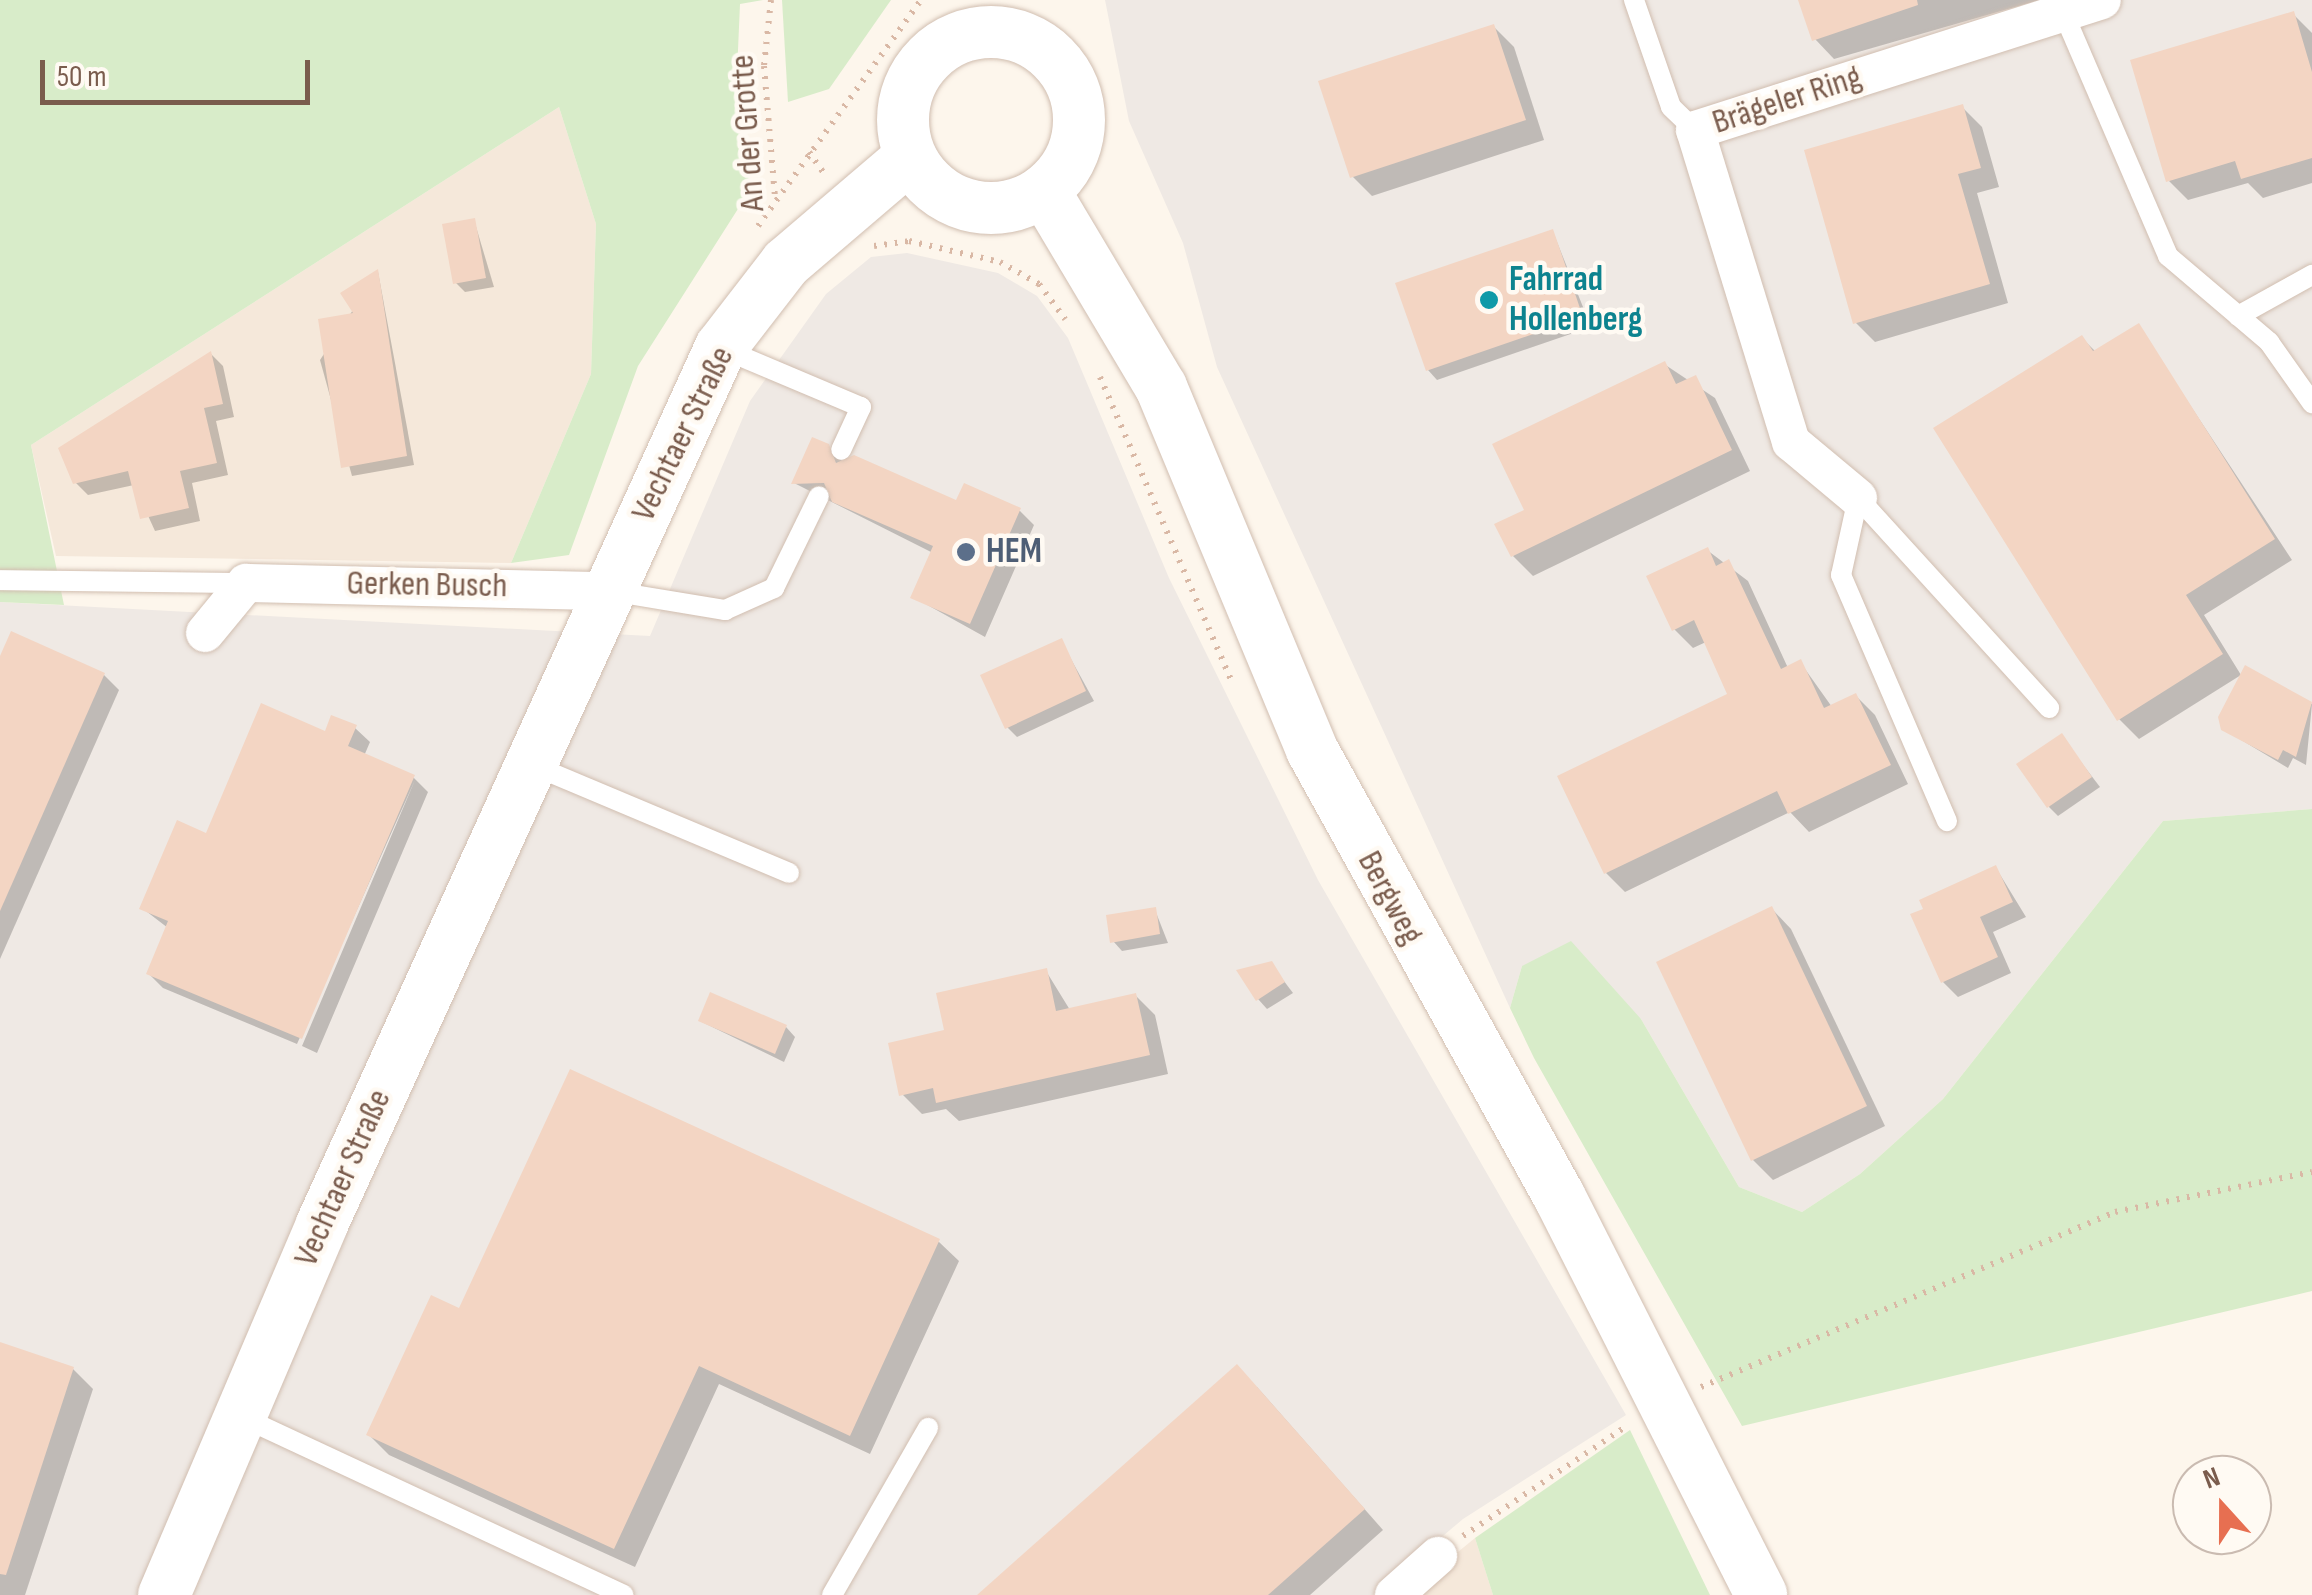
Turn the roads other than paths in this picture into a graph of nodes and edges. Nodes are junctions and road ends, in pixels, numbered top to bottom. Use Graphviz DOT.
graph roads {
  1 [pos="1634,0"];
  2 [pos="2102,0"];
  3 [pos="2063,12"];
  4 [pos="1005,16"];
  5 [pos="1695,130"];
  6 [pos="910,157"];
  7 [pos="1044,191"];
  8 [pos="2312,275"];
  9 [pos="2238,316"];
  10 [pos="720,348"];
  11 [pos="2312,403"];
  12 [pos="841,450"];
  13 [pos="819,496"];
  14 [pos="1858,498"];
  15 [pos="0,580"];
  16 [pos="246,583"];
  17 [pos="608,591"];
  18 [pos="205,633"];
  19 [pos="2049,708"];
  20 [pos="528,764"];
  21 [pos="1947,821"];
  22 [pos="789,874"];
  23 [pos="240,1416"];
  24 [pos="928,1428"];
  25 [pos="1438,1556"];
  26 [pos="164,1595"];
  27 [pos="624,1595"];
  28 [pos="832,1595"];
  29 [pos="1394,1595"];
  30 [pos="1761,1595"];
  1 -- 5 [label="lane"];
  2 -- 3 [label="street, Brägeler Ring"];
  3 -- 5 [label="street, Brägeler Ring"];
  3 -- 9 [label="lane"];
  4 -- 6 [label="main road"];
  4 -- 7 [label="main road"];
  5 -- 14 [label="street, Brägeler Ring"];
  6 -- 7 [label="main road"];
  6 -- 10 [label="main road, Vechtaer Straße"];
  7 -- 30 [label="main road, Bergweg"];
  8 -- 9 [label="lane"];
  9 -- 11 [label="lane"];
  10 -- 12 [label="lane"];
  10 -- 17 [label="main road, Vechtaer Straße"];
  13 -- 17 [label="lane"];
  14 -- 19 [label="lane"];
  14 -- 21 [label="lane"];
  15 -- 16 [label="lane, Gerken Busch"];
  16 -- 17 [label="street, Gerken Busch"];
  16 -- 18 [label="street"];
  17 -- 20 [label="main road, Vechtaer Straße"];
  20 -- 22 [label="lane"];
  20 -- 23 [label="main road, Vechtaer Straße"];
  23 -- 26 [label="main road, Vechtaer Straße"];
  23 -- 27 [label="lane"];
  24 -- 28 [label="lane"];
  25 -- 29 [label="street"];
}
